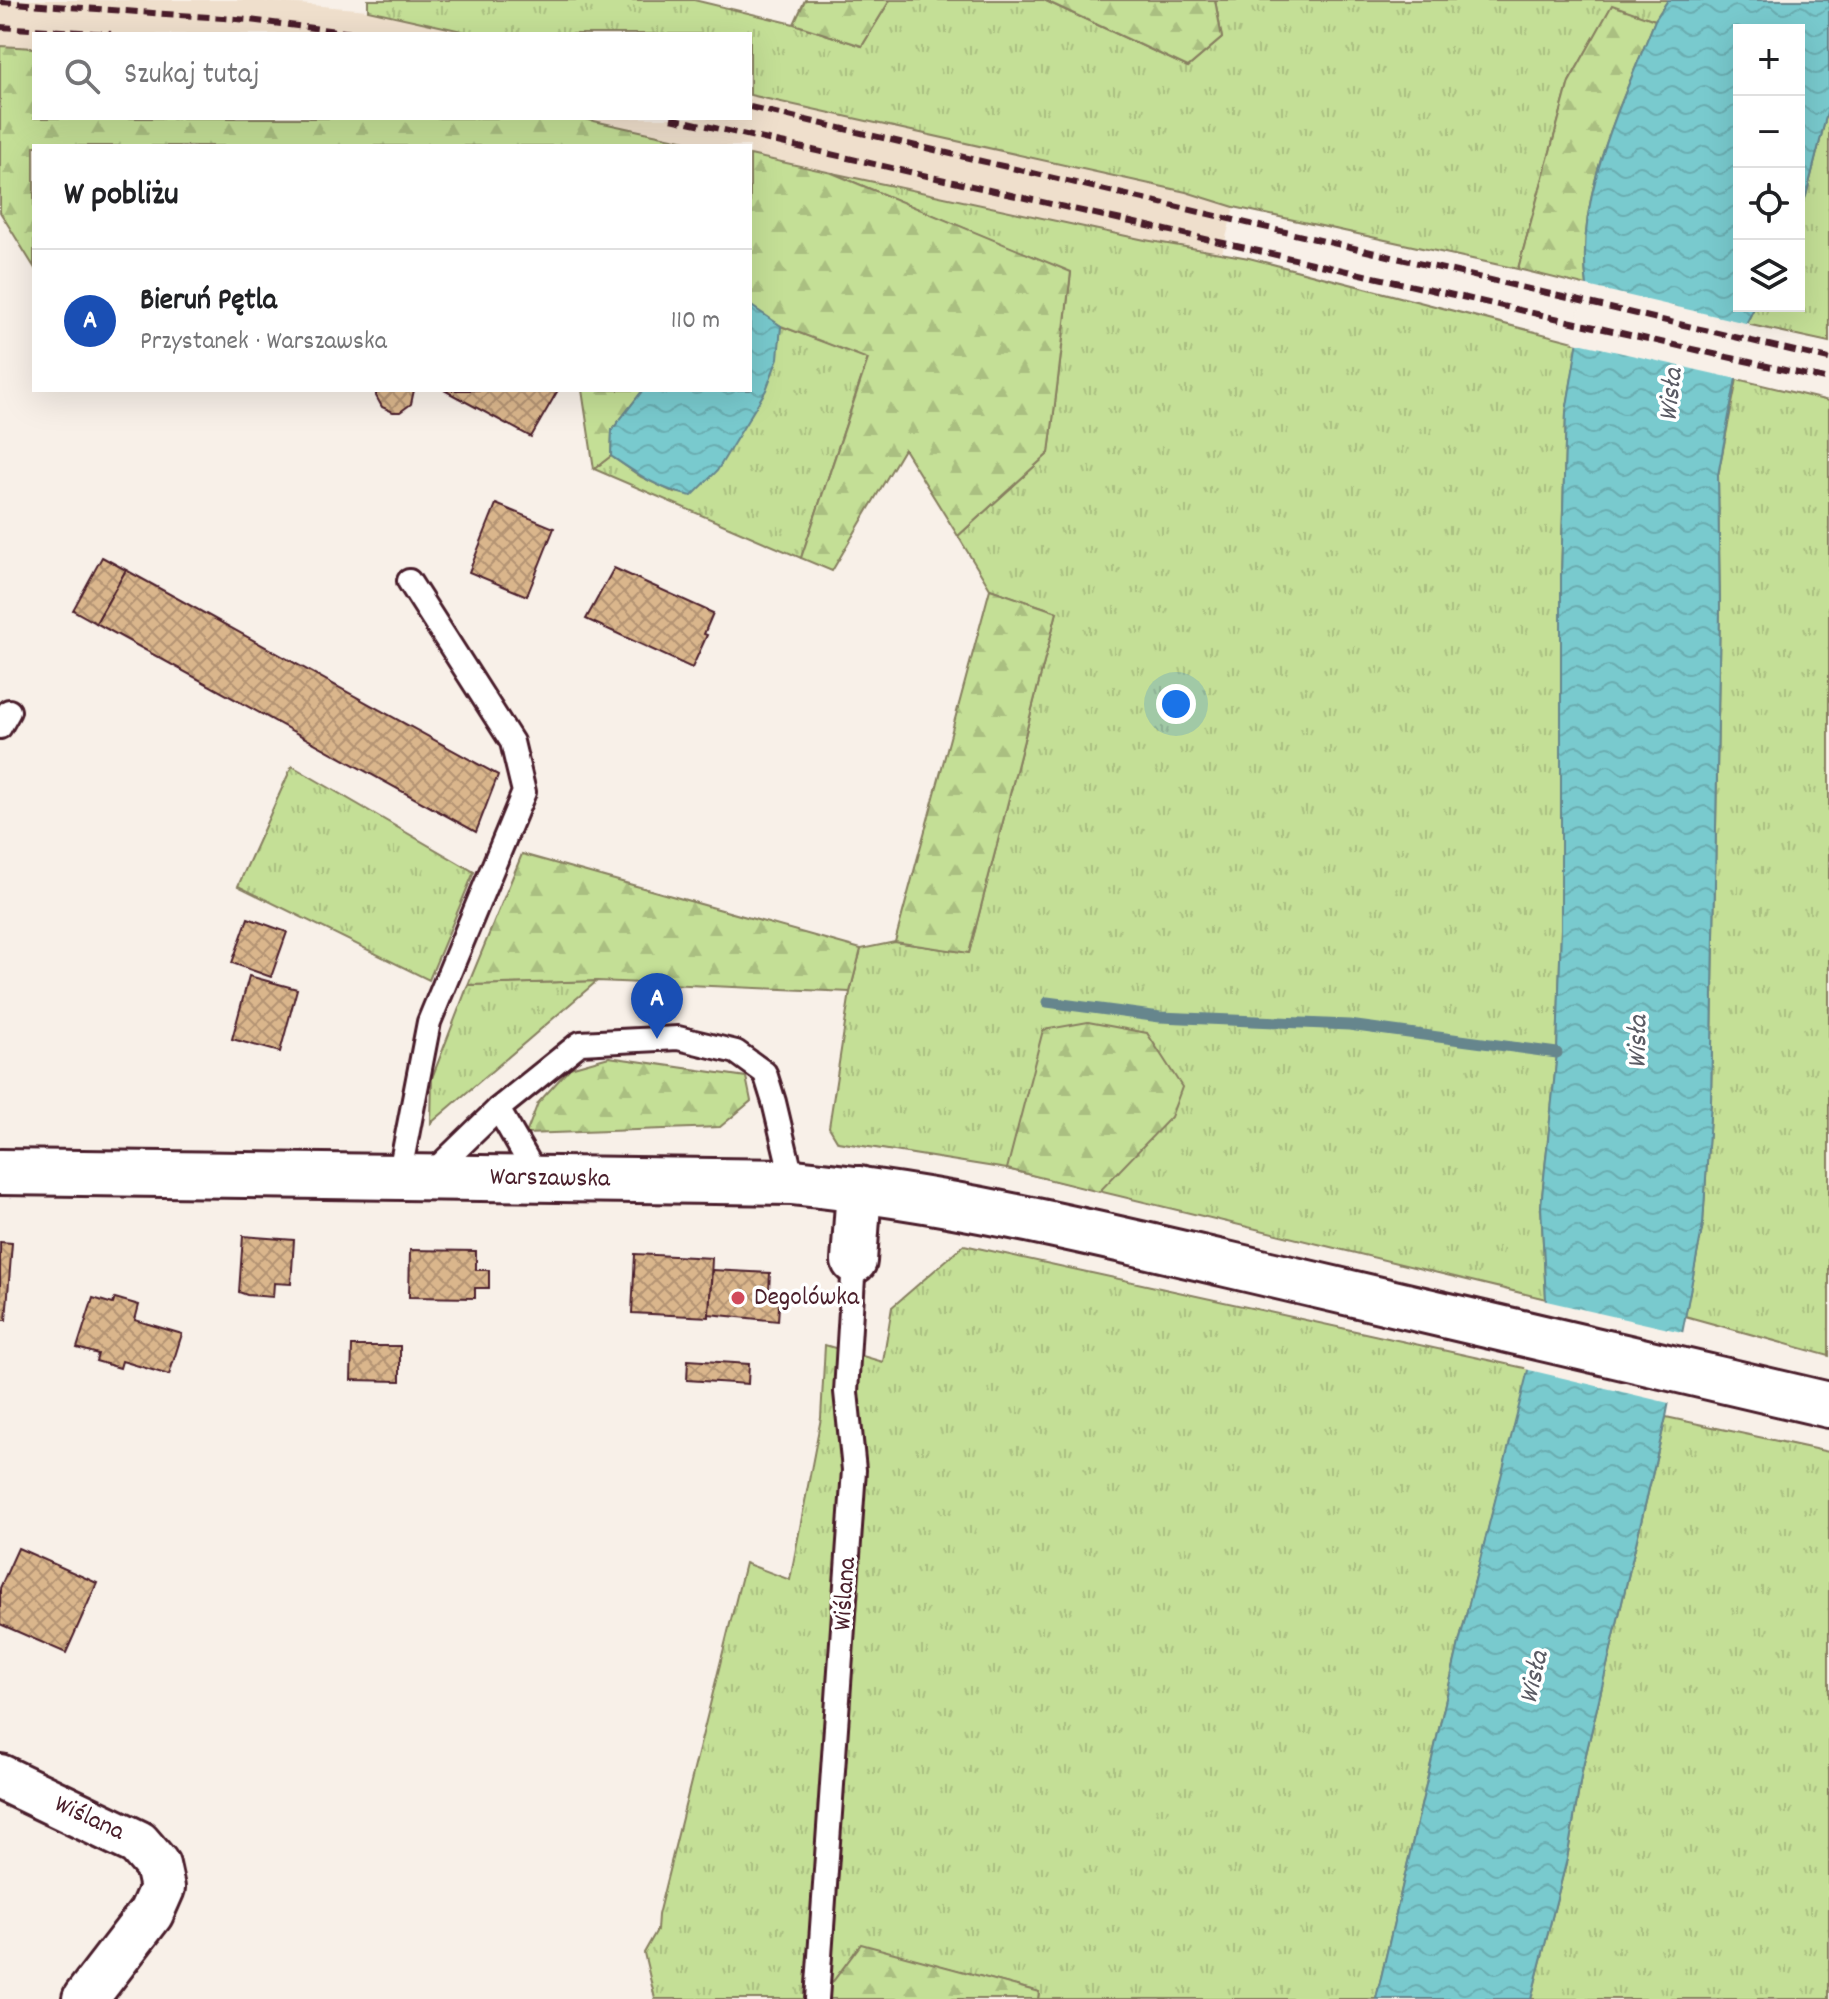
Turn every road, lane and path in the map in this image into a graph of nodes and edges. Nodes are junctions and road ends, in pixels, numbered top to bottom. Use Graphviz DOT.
graph roads {
  1 [pos="409,581"];
  2 [pos="498,1109"];
  3 [pos="0,1172"];
  4 [pos="413,1177"];
  5 [pos="538,1178"];
  6 [pos="793,1182"];
  7 [pos="859,1189"];
  8 [pos="854,1261"];
  9 [pos="1829,1405"];
  10 [pos="0,1777"];
  11 [pos="85,1999"];
  12 [pos="817,1999"];
  1 -- 4 [label="lane"];
  2 -- 4 [label="lane"];
  2 -- 5 [label="lane"];
  2 -- 6 [label="lane"];
  3 -- 4 [label="main road, Warszawska"];
  4 -- 5 [label="main road, Warszawska"];
  5 -- 6 [label="main road, Warszawska"];
  6 -- 7 [label="main road, Warszawska"];
  7 -- 8 [label="main road, Wiślana"];
  7 -- 9 [label="main road, Warszawska"];
  8 -- 12 [label="lane, Wiślana"];
  10 -- 11 [label="main road, Wiślana"];
}
